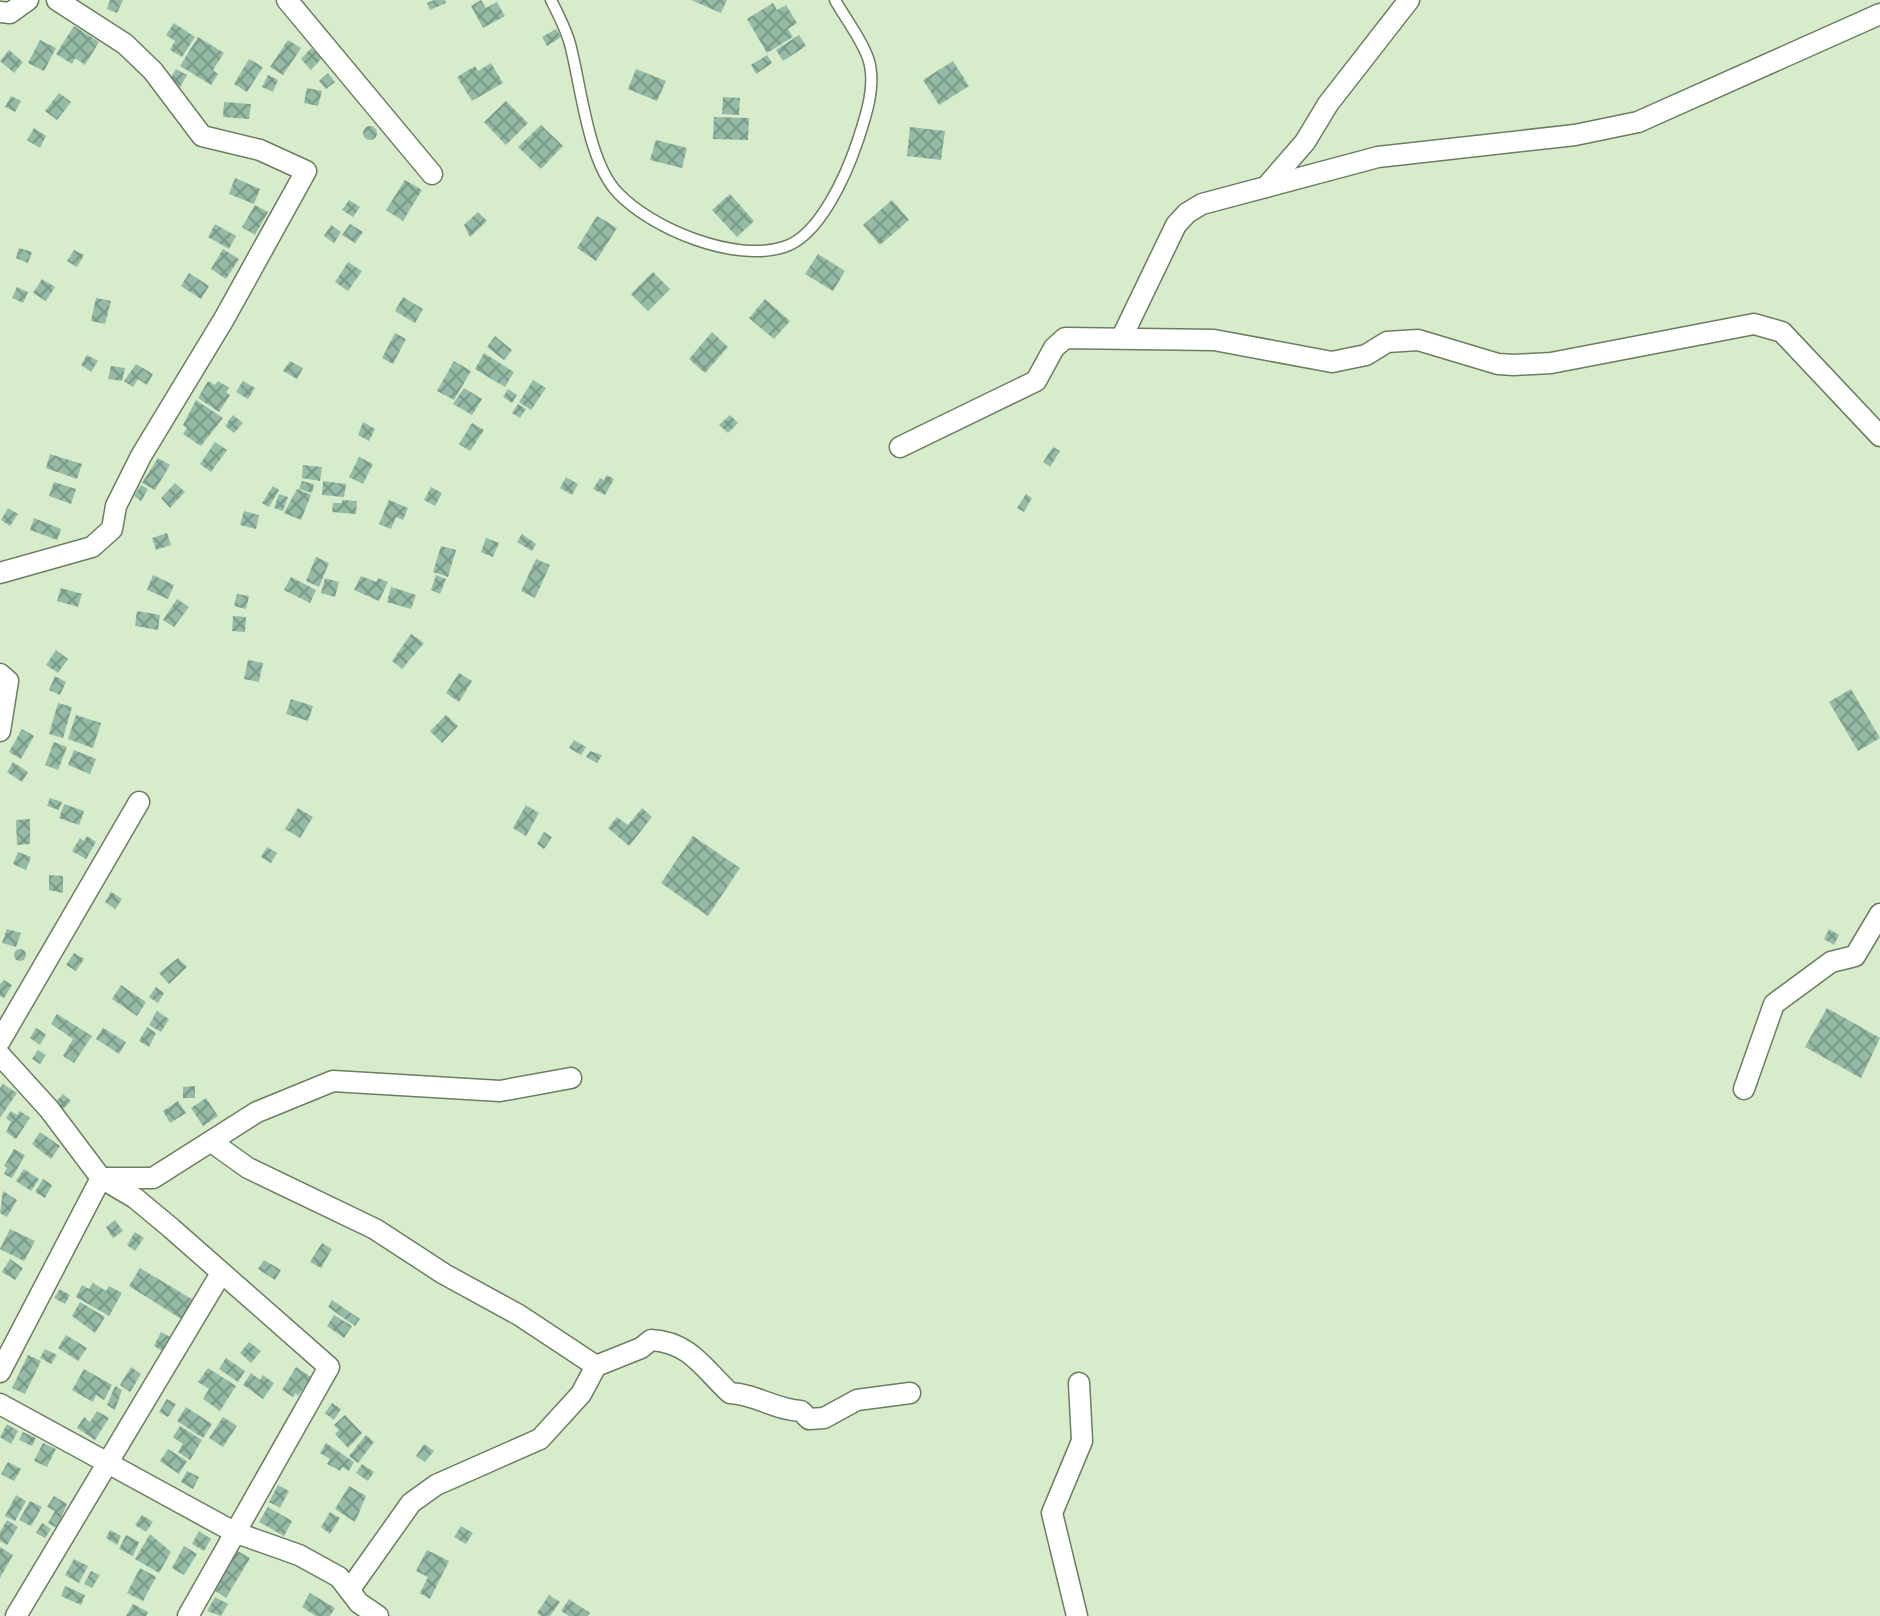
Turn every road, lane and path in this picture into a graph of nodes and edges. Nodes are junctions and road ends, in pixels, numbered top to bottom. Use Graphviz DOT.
graph roads {
  1 [pos="28,0"];
  2 [pos="57,0"];
  3 [pos="287,0"];
  4 [pos="551,0"];
  5 [pos="835,0"];
  6 [pos="1409,0"];
  7 [pos="0,12"];
  8 [pos="1880,14"];
  9 [pos="432,174"];
  10 [pos="1266,187"];
  11 [pos="1122,337"];
  12 [pos="1880,436"];
  13 [pos="900,447"];
  14 [pos="0,573"];
  15 [pos="0,674"];
  16 [pos="0,731"];
  17 [pos="139,802"];
  18 [pos="1880,914"];
  19 [pos="0,1041"];
  20 [pos="0,1055"];
  21 [pos="571,1078"];
  22 [pos="1744,1089"];
  23 [pos="213,1143"];
  24 [pos="101,1178"];
  25 [pos="220,1275"];
  26 [pos="596,1366"];
  27 [pos="0,1372"];
  28 [pos="1079,1383"];
  29 [pos="910,1393"];
  30 [pos="0,1404"];
  31 [pos="108,1463"];
  32 [pos="234,1532"];
  33 [pos="353,1603"];
  34 [pos="16,1616"];
  35 [pos="188,1616"];
  36 [pos="378,1616"];
  37 [pos="1077,1616"];
  1 -- 7 [label="street"];
  2 -- 14 [label="street"];
  3 -- 9 [label="street"];
  4 -- 5 [label="lane"];
  6 -- 10 [label="street"];
  8 -- 10 [label="street"];
  10 -- 11 [label="street"];
  11 -- 12 [label="street"];
  11 -- 13 [label="street"];
  15 -- 16 [label="street"];
  17 -- 19 [label="street"];
  18 -- 22 [label="street"];
  20 -- 24 [label="street"];
  21 -- 23 [label="street"];
  23 -- 24 [label="street"];
  23 -- 26 [label="street"];
  24 -- 25 [label="street"];
  24 -- 27 [label="street"];
  25 -- 31 [label="street"];
  25 -- 32 [label="street"];
  26 -- 29 [label="street"];
  26 -- 33 [label="street"];
  28 -- 37 [label="street"];
  30 -- 31 [label="street"];
  31 -- 32 [label="street"];
  31 -- 34 [label="street"];
  32 -- 33 [label="street"];
  32 -- 35 [label="street"];
  33 -- 36 [label="street"];
}
